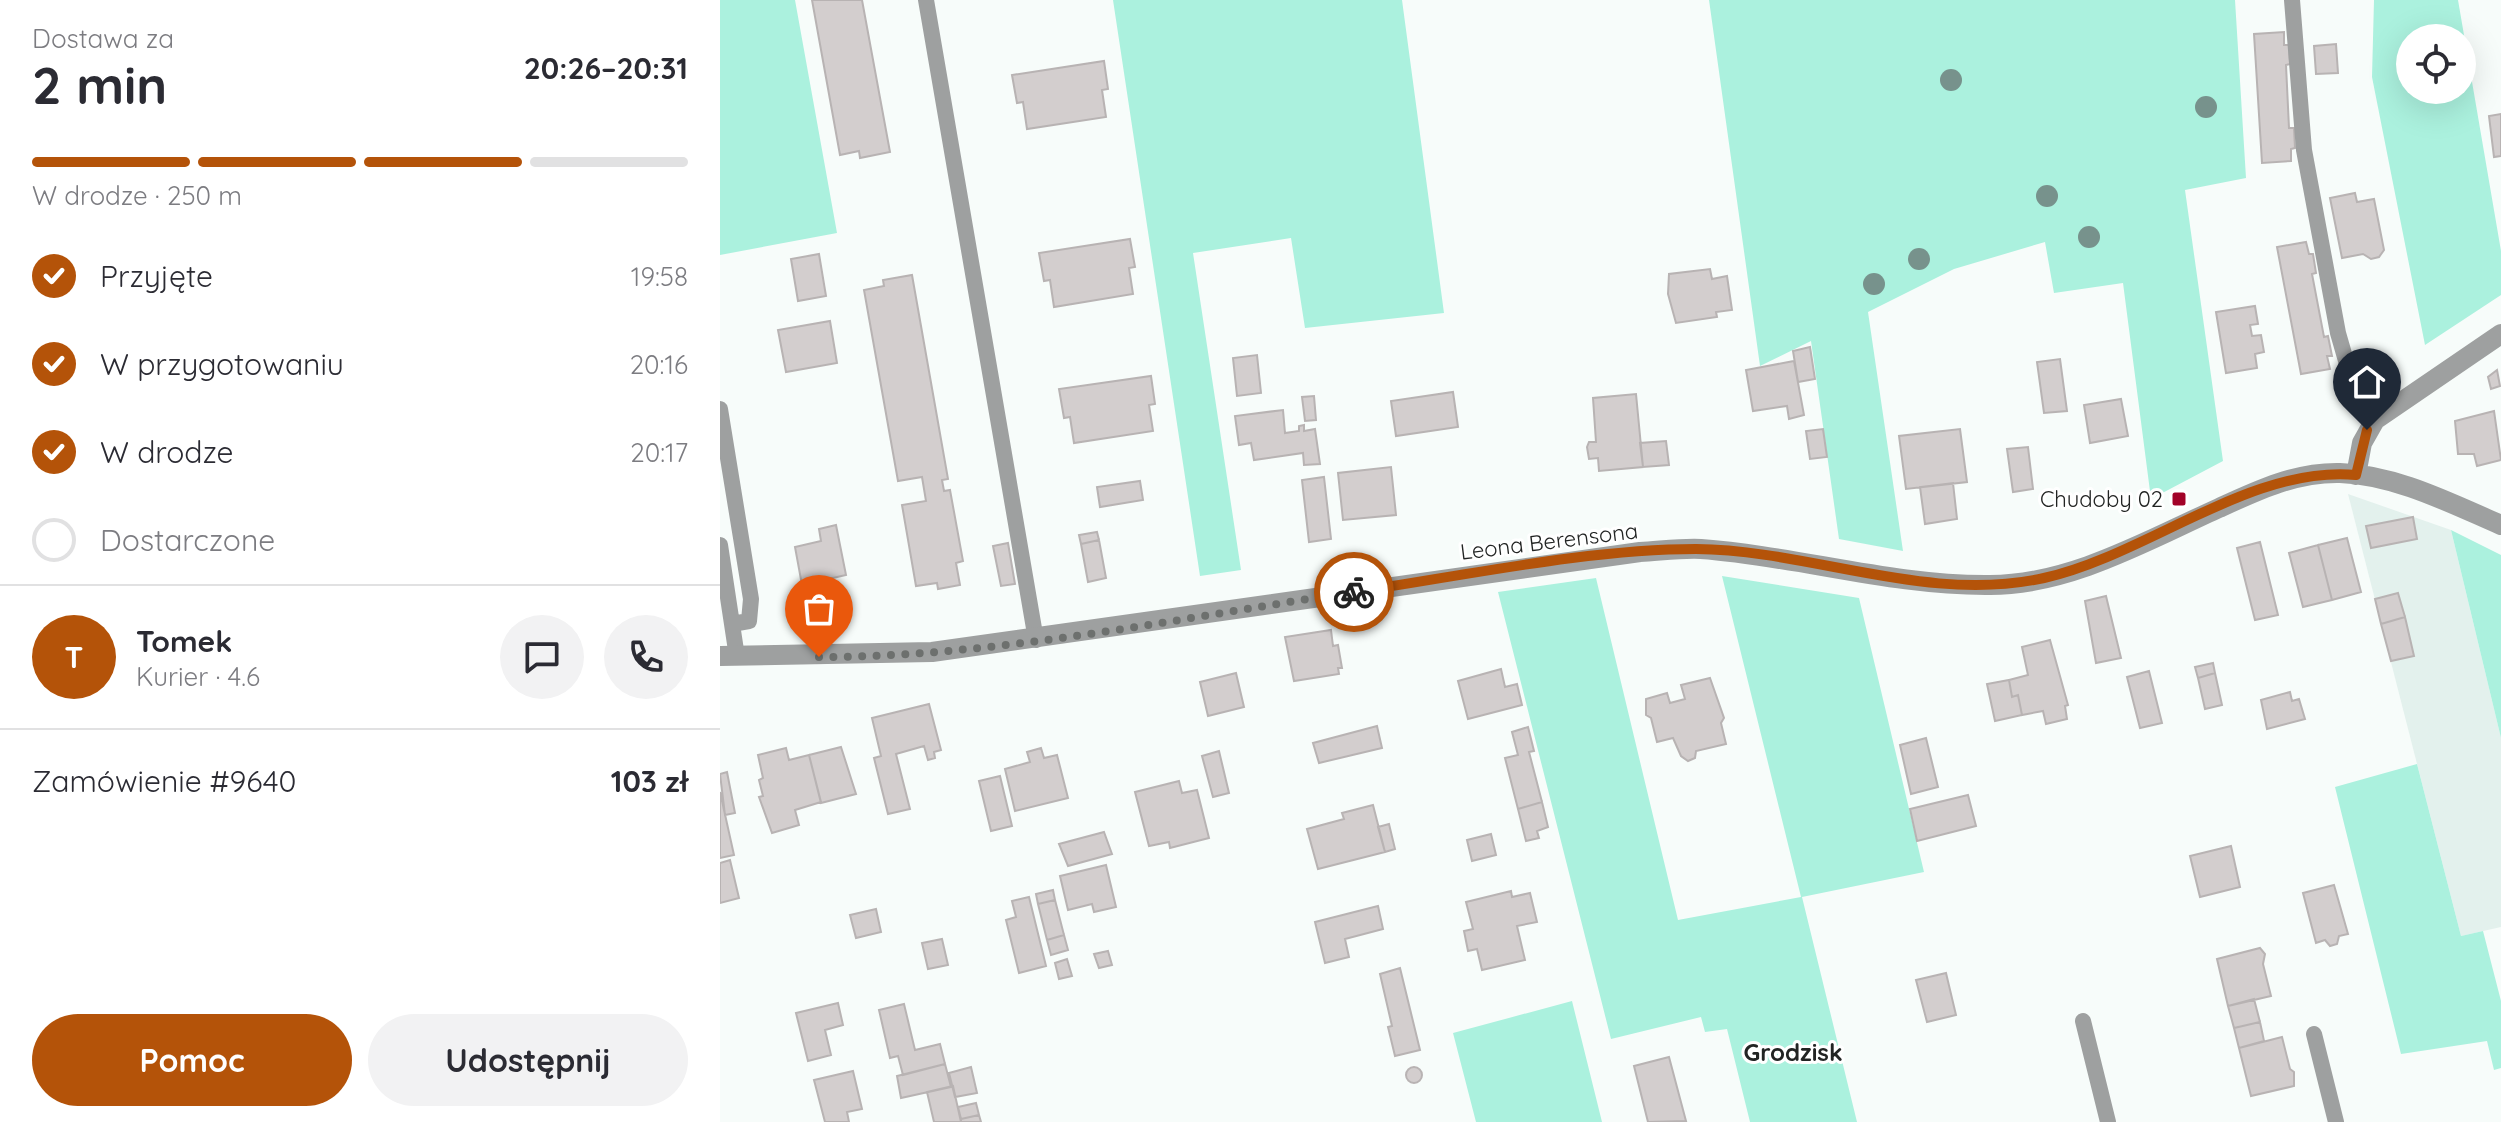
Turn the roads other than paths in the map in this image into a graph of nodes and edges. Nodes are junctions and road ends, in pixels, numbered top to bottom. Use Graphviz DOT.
graph roads {
  1 [pos="926,0"];
  2 [pos="2292,0"];
  3 [pos="2501,334"];
  4 [pos="720,409"];
  5 [pos="2375,420"];
  6 [pos="2356,475"];
  7 [pos="2501,525"];
  8 [pos="720,545"];
  9 [pos="732,624"];
  10 [pos="1036,640"];
  11 [pos="729,656"];
  12 [pos="2083,1021"];
  13 [pos="2314,1034"];
  14 [pos="2108,1122"];
  15 [pos="2336,1122"];
  1 -- 10 [label="lane"];
  2 -- 5 [label="lane"];
  3 -- 5 [label="street"];
  4 -- 9 [label="lane"];
  5 -- 6 [label="street"];
  6 -- 7 [label="street, Leona Berensona"];
  6 -- 10 [label="street, Leona Berensona"];
  8 -- 9 [label="lane"];
  9 -- 11 [label="lane"];
  10 -- 11 [label="street, Leona Berensona"];
  12 -- 14 [label="lane"];
  13 -- 15 [label="lane"];
}
